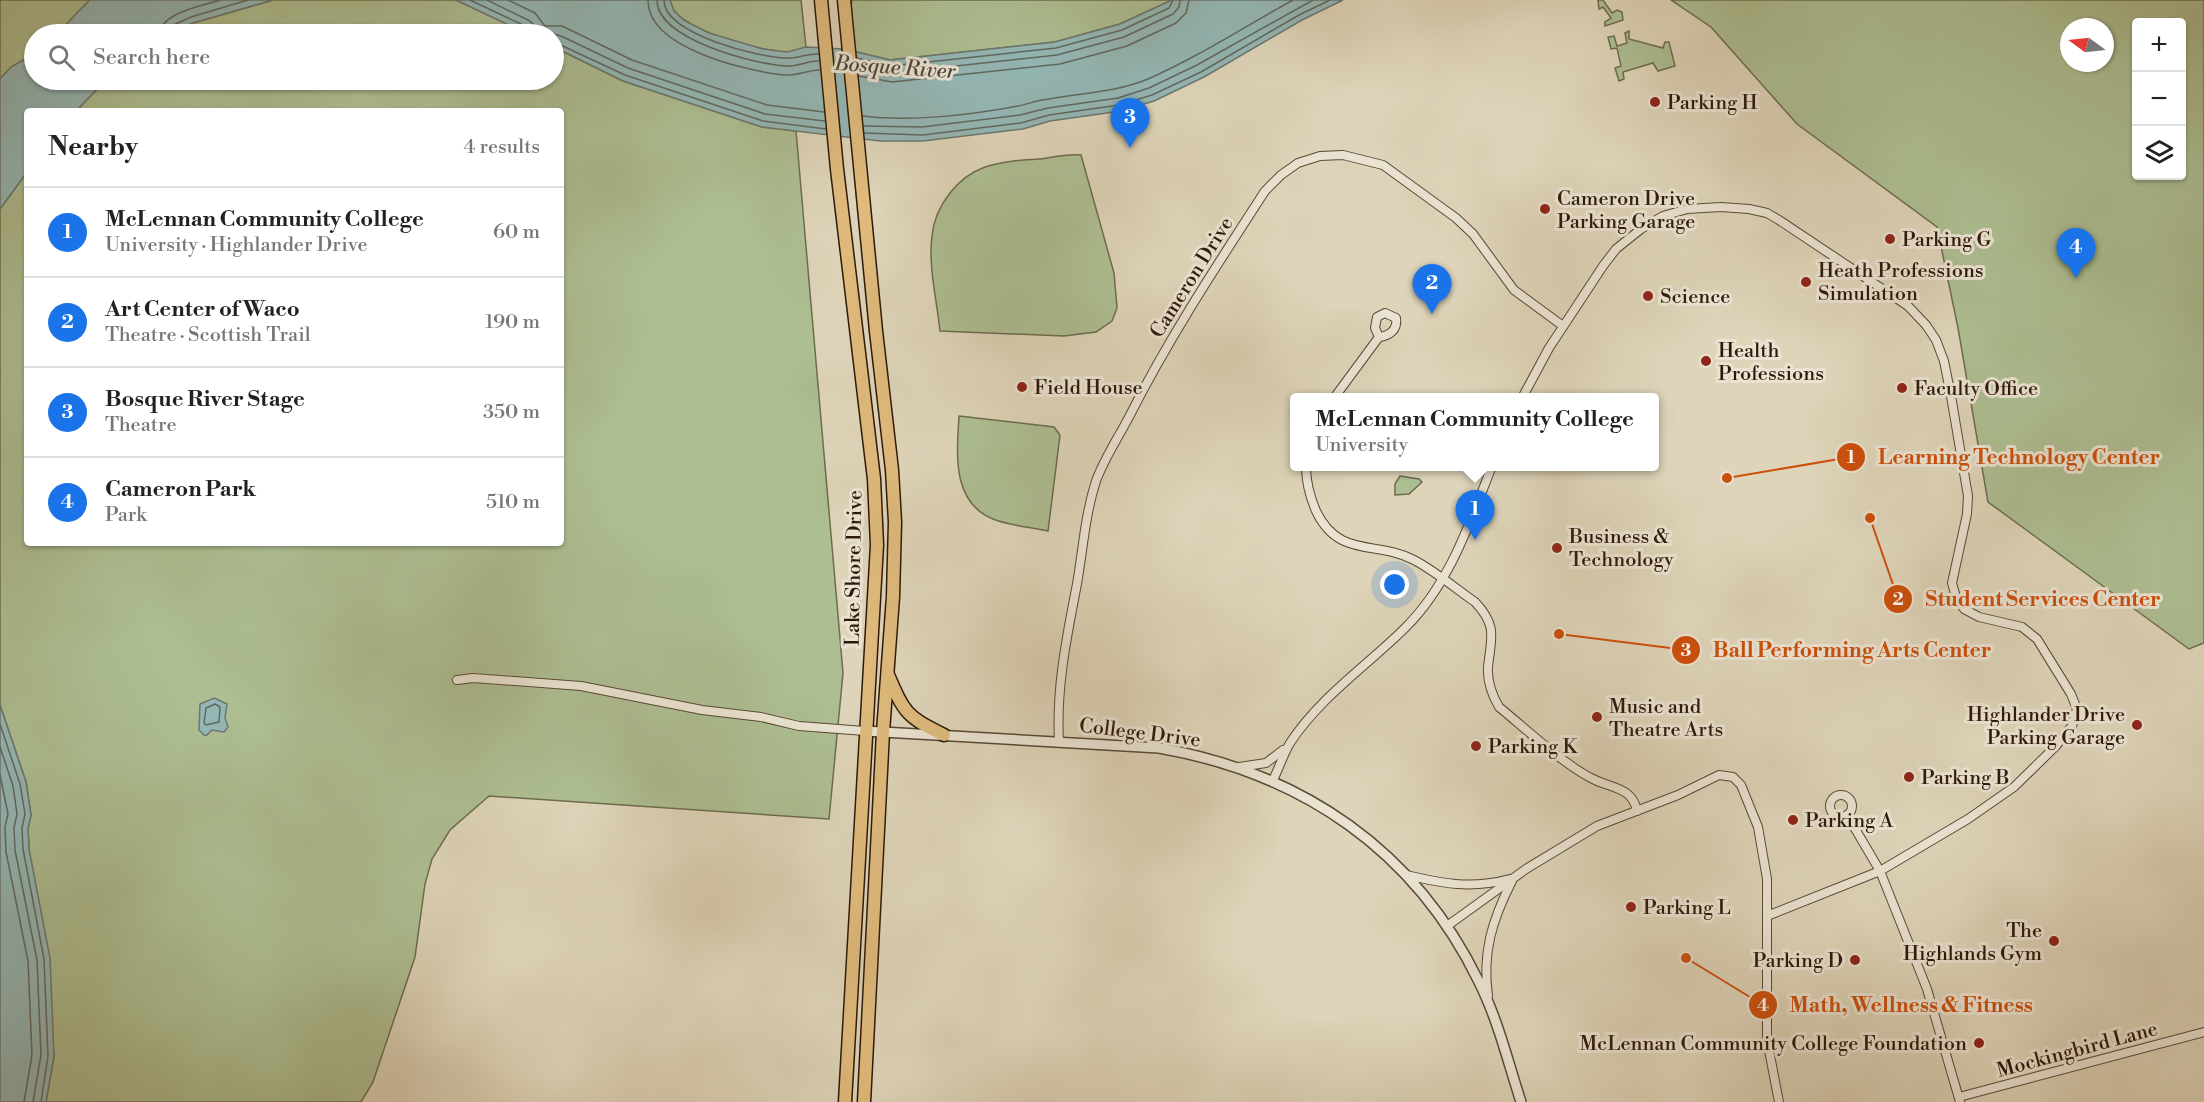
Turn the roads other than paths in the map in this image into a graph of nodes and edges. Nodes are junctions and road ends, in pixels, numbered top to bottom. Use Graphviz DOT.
graph roads {
  1 [pos="844,2"];
  2 [pos="822,5"];
  3 [pos="1563,326"];
  4 [pos="1379,337"];
  5 [pos="1338,393"];
  6 [pos="1525,393"];
  7 [pos="1306,471"];
  8 [pos="1490,471"];
  9 [pos="1442,579"];
  10 [pos="887,675"];
  11 [pos="457,680"];
  12 [pos="865,731"];
  13 [pos="882,732"];
  14 [pos="944,735"];
  15 [pos="1059,741"];
  16 [pos="1291,742"];
  17 [pos="1239,767"];
  18 [pos="1273,780"];
  19 [pos="1636,811"];
  20 [pos="1847,815"];
  21 [pos="1880,871"];
  22 [pos="1407,875"];
  23 [pos="1514,878"];
  24 [pos="1767,916"];
  25 [pos="1447,926"];
  26 [pos="1489,1004"];
  27 [pos="2204,1032"];
  28 [pos="1960,1100"];
  29 [pos="845,1102"];
  30 [pos="864,1102"];
  31 [pos="1521,1102"];
  32 [pos="1779,1102"];
  1 -- 10 [label="main road, Lake Shore Drive"];
  2 -- 12 [label="main road, Lake Shore Drive"];
  3 -- 6 [label="street"];
  3 -- 15 [label="street, Cameron Drive"];
  3 -- 21 [label="street"];
  4 -- 5 [label="street"];
  7 -- 9 [label="street"];
  8 -- 9 [label="street"];
  9 -- 16 [label="street"];
  9 -- 19 [label="street"];
  10 -- 13 [label="main road, Lake Shore Drive"];
  10 -- 14 [label="main road"];
  11 -- 12 [label="street"];
  12 -- 13 [label="street, College Drive"];
  12 -- 29 [label="main road, Lake Shore Drive"];
  13 -- 14 [label="street, College Drive"];
  13 -- 30 [label="main road, Lake Shore Drive"];
  14 -- 15 [label="street, College Drive"];
  15 -- 17 [label="street, College Drive"];
  16 -- 17 [label="street"];
  16 -- 18 [label="street"];
  17 -- 18 [label="street, College Drive"];
  18 -- 22 [label="street, College Drive"];
  19 -- 23 [label="street"];
  19 -- 24 [label="street"];
  20 -- 21 [label="street"];
  21 -- 24 [label="street"];
  21 -- 28 [label="street"];
  22 -- 23 [label="street"];
  22 -- 25 [label="street, College Drive"];
  23 -- 25 [label="street"];
  23 -- 26 [label="street"];
  24 -- 32 [label="street"];
  25 -- 26 [label="street, College Drive"];
  26 -- 31 [label="street, College Drive"];
  27 -- 28 [label="street, Mockingbird Lane"];
}
